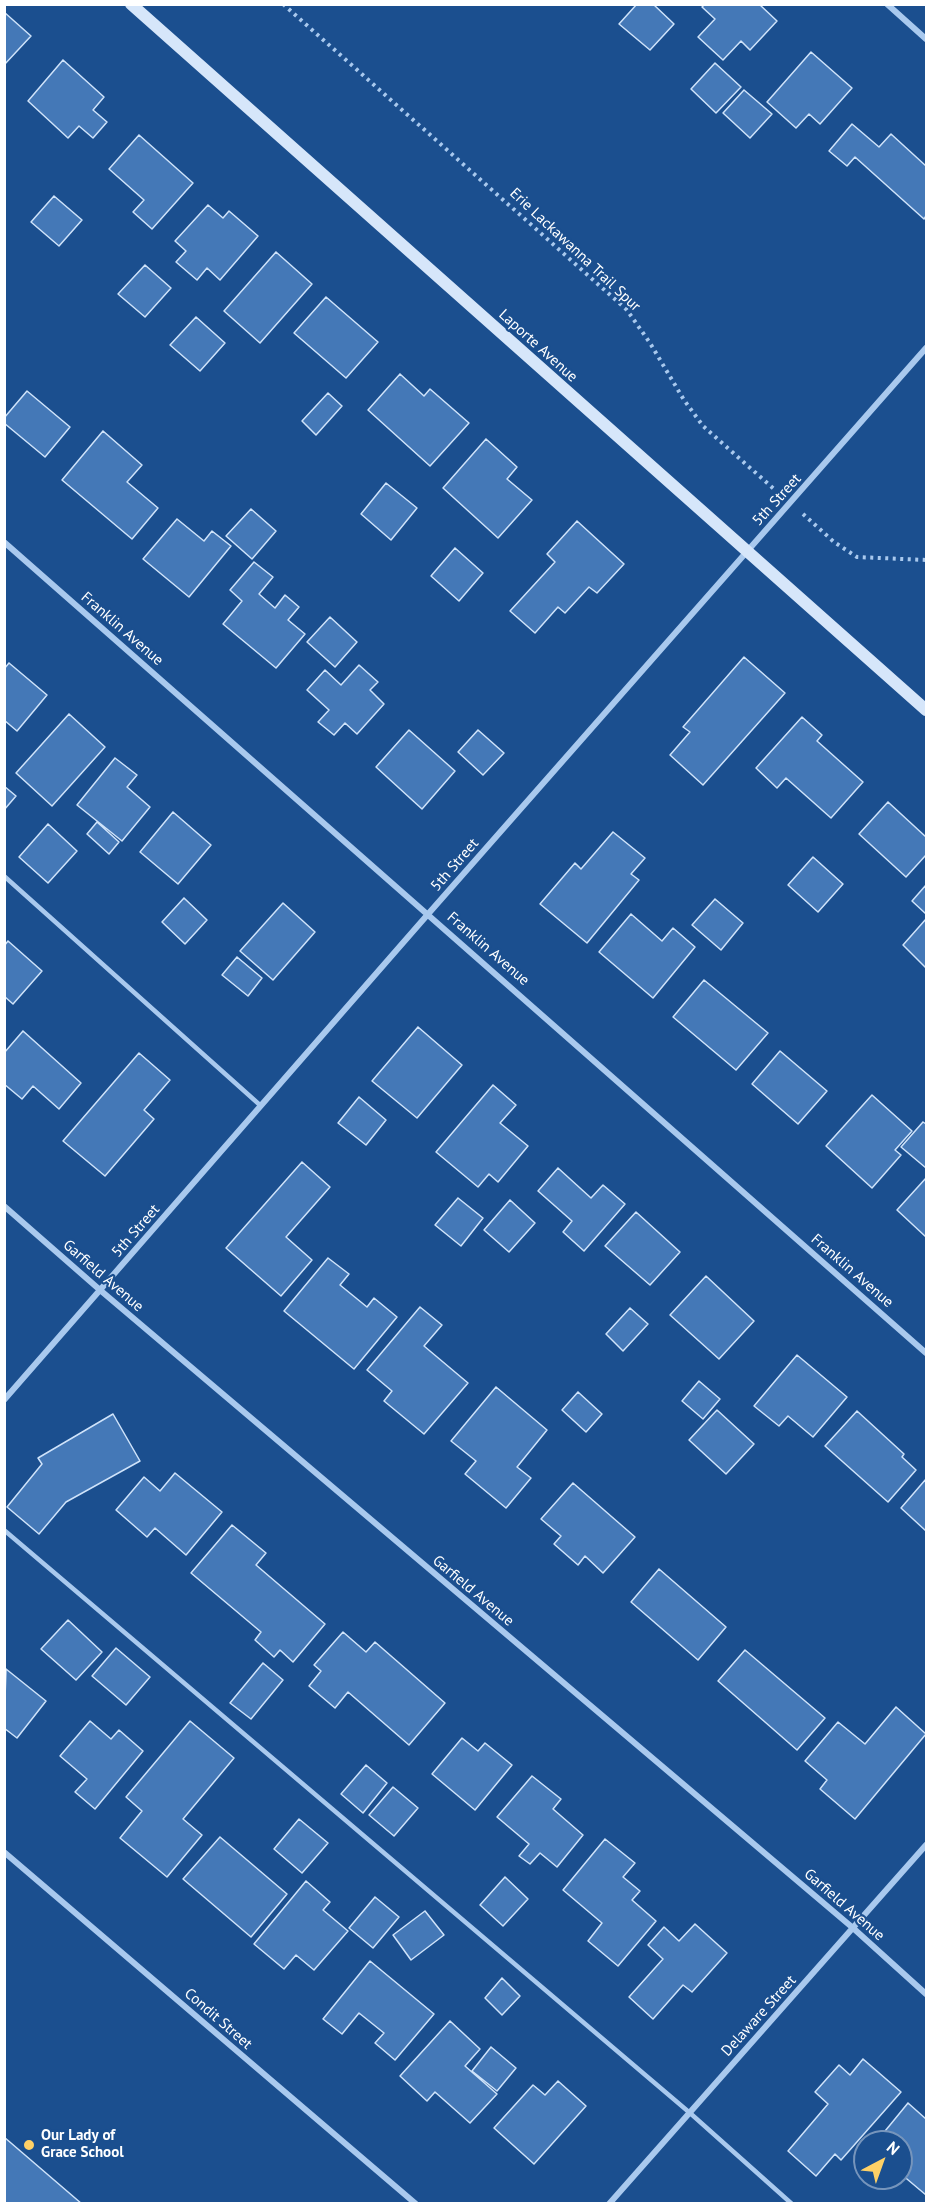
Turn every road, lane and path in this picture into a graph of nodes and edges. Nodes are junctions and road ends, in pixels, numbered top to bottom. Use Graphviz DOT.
graph roads {
  1 [pos="131,4"];
  2 [pos="282,4"];
  3 [pos="887,4"];
  4 [pos="927,39"];
  5 [pos="927,348"];
  6 [pos="791,504"];
  7 [pos="4,542"];
  8 [pos="747,551"];
  9 [pos="927,560"];
  10 [pos="927,710"];
  11 [pos="4,876"];
  12 [pos="429,914"];
  13 [pos="261,1106"];
  14 [pos="4,1206"];
  15 [pos="100,1290"];
  16 [pos="927,1353"];
  17 [pos="4,1400"];
  18 [pos="4,1530"];
  19 [pos="927,1845"];
  20 [pos="4,1852"];
  21 [pos="853,1928"];
  22 [pos="927,1994"];
  23 [pos="690,2112"];
  24 [pos="416,2204"];
  25 [pos="609,2204"];
  26 [pos="792,2204"];
  1 -- 8 [label="street, Laporte Avenue"];
  2 -- 6 [label="path, Erie Lackawanna Trail Spur"];
  3 -- 4 [label="street"];
  5 -- 6 [label="street, 5th Street"];
  6 -- 8 [label="street, 5th Street"];
  6 -- 9 [label="path, Erie Lackawanna Trail Spur"];
  7 -- 12 [label="street, Franklin Avenue"];
  8 -- 10 [label="street, Laporte Avenue"];
  8 -- 12 [label="street, 5th Street"];
  11 -- 13 [label="lane"];
  12 -- 13 [label="street, 5th Street"];
  12 -- 16 [label="street, Franklin Avenue"];
  13 -- 15 [label="street, 5th Street"];
  14 -- 15 [label="street, Garfield Avenue"];
  15 -- 17 [label="street, 5th Street"];
  15 -- 21 [label="street, Garfield Avenue"];
  18 -- 23 [label="lane"];
  19 -- 21 [label="street, Delaware Street"];
  20 -- 24 [label="street, Condit Street"];
  21 -- 22 [label="street, Garfield Avenue"];
  21 -- 23 [label="street, Delaware Street"];
  23 -- 25 [label="street, Delaware Street"];
  23 -- 26 [label="lane"];
}
